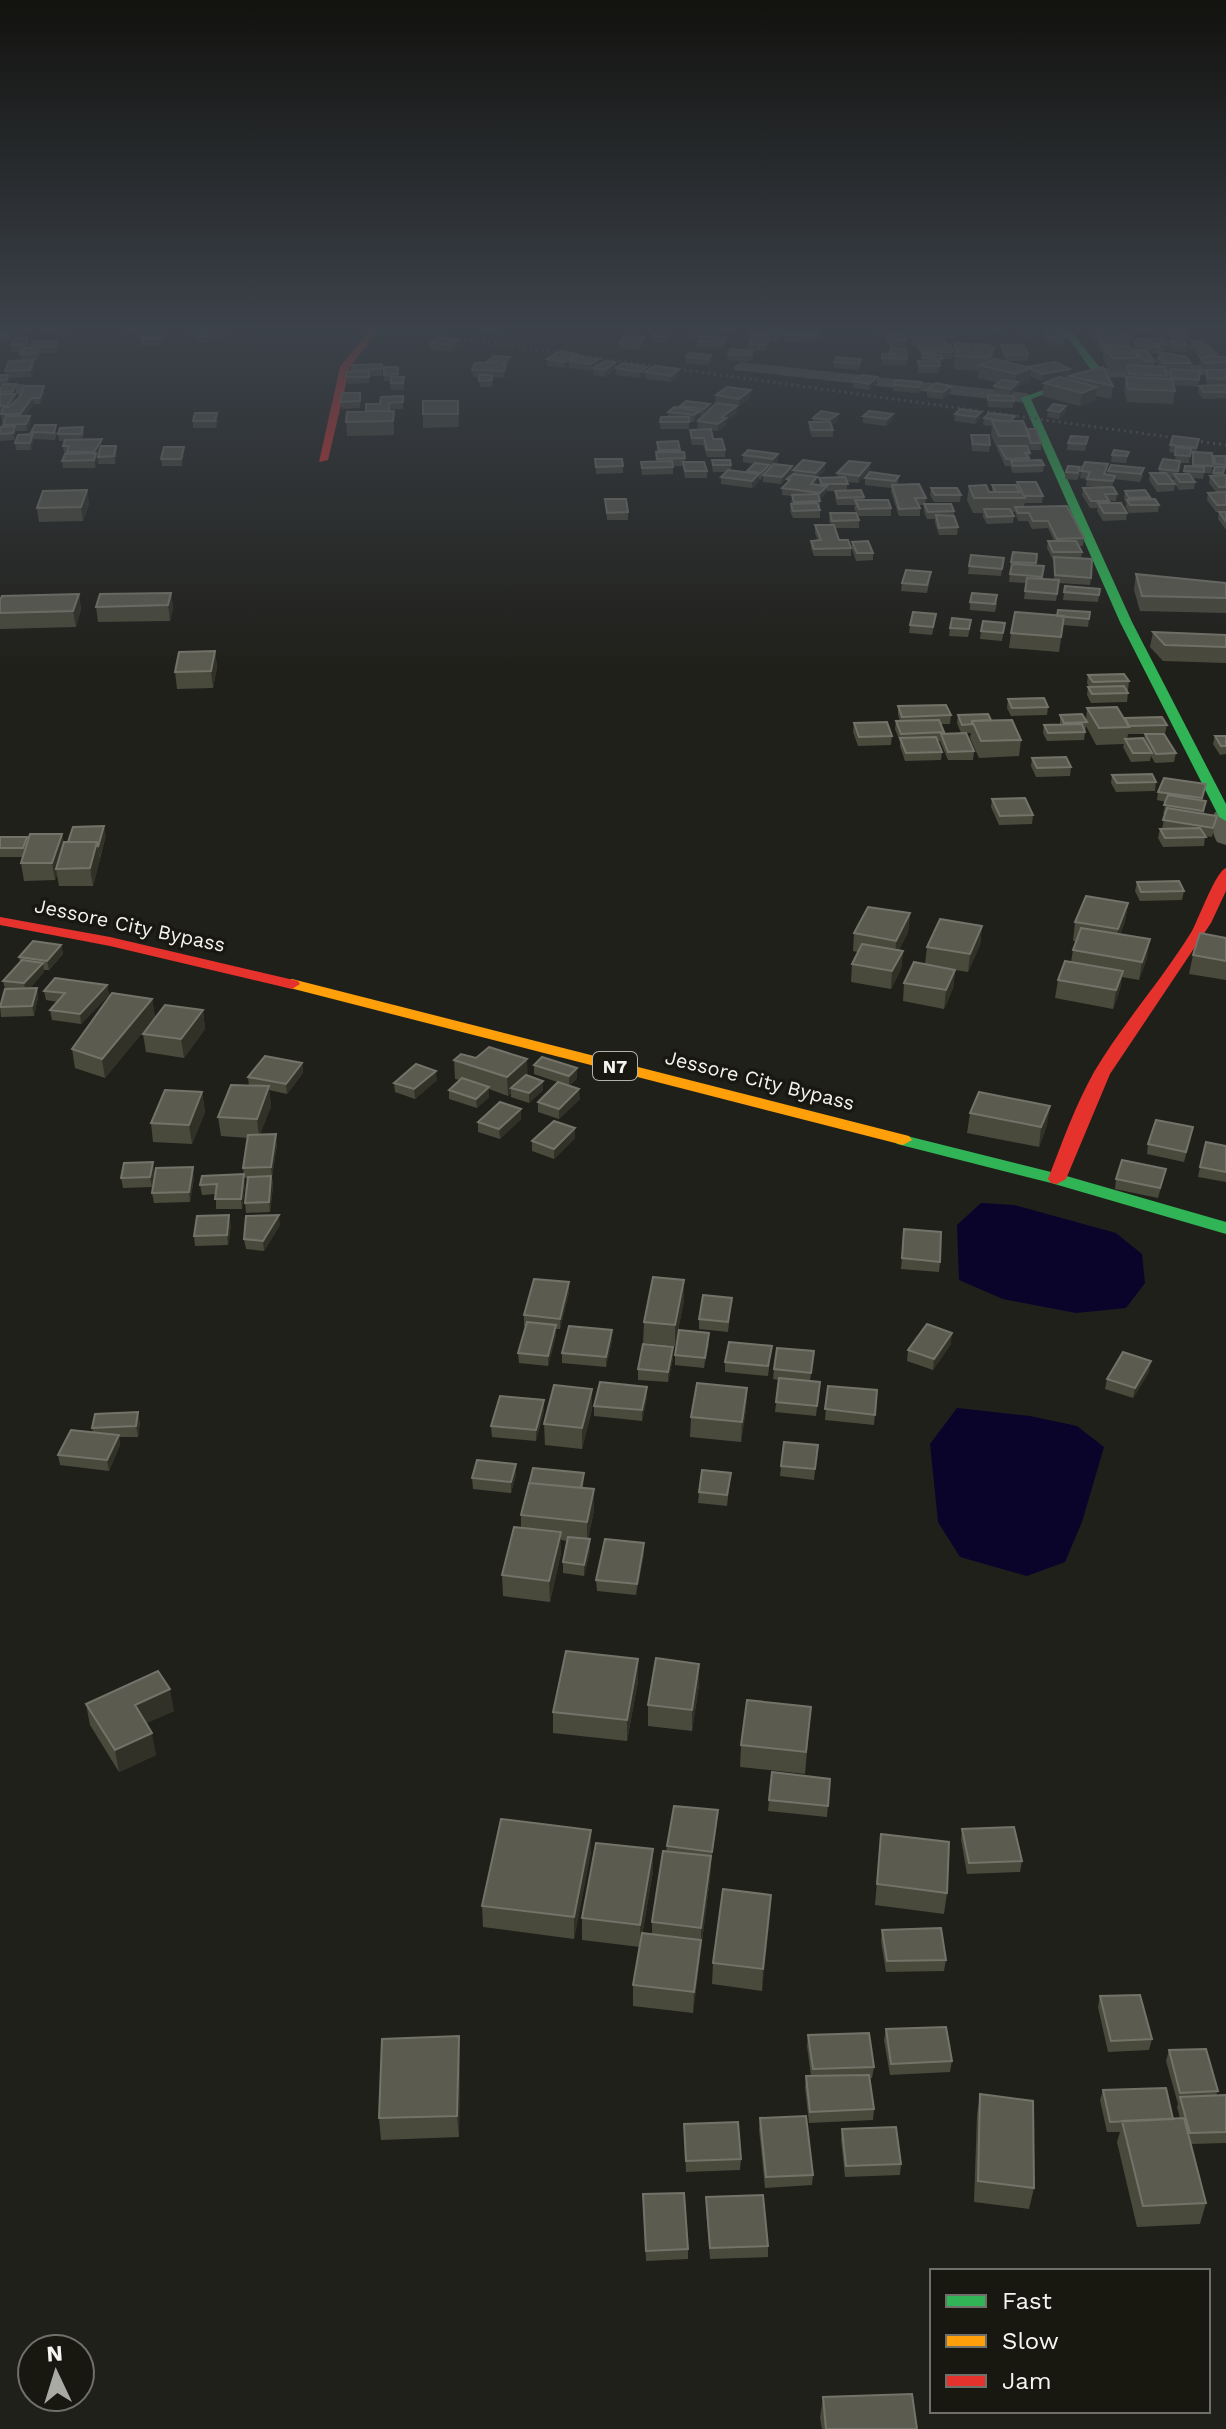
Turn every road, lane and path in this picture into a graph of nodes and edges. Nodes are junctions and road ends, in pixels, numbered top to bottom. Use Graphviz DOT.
graph roads {
  1 [pos="327,441"];
  2 [pos="1045,441"];
  3 [pos="323,460"];
  4 [pos="1225,824"];
  5 [pos="1226,872"];
  6 [pos="0,921"];
  7 [pos="1057,1179"];
  8 [pos="1226,1228"];
  1 -- 3 [label="main road"];
  2 -- 4 [label="main road"];
  5 -- 7 [label="main road"];
  6 -- 7 [label="main road, Jessore City Bypass / N7"];
  7 -- 8 [label="main road, Jessore City Bypass / N7"];
}
